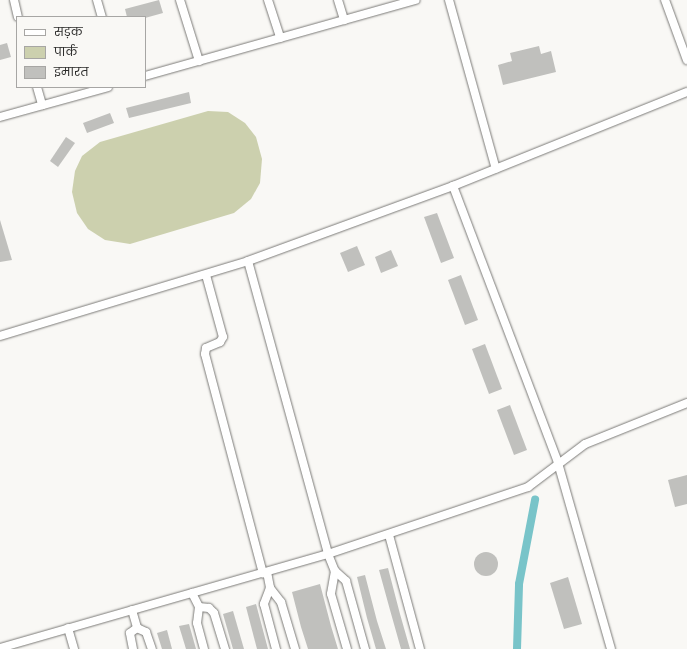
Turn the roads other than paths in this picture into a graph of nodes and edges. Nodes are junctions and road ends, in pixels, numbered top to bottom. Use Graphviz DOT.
graph roads {
  1 [pos="14,0"];
  2 [pos="97,0"];
  3 [pos="180,0"];
  4 [pos="268,0"];
  5 [pos="338,0"];
  6 [pos="416,0"];
  7 [pos="449,0"];
  8 [pos="665,0"];
  9 [pos="18,16"];
  10 [pos="102,16"];
  11 [pos="344,20"];
  12 [pos="280,38"];
  13 [pos="687,60"];
  14 [pos="199,61"];
  15 [pos="146,76"];
  16 [pos="37,88"];
  17 [pos="105,88"];
  18 [pos="687,92"];
  19 [pos="42,106"];
  20 [pos="0,117"];
  21 [pos="496,169"];
  22 [pos="453,186"];
  23 [pos="248,261"];
  24 [pos="206,275"];
  25 [pos="0,336"];
  26 [pos="687,403"];
  27 [pos="558,463"];
  28 [pos="389,535"];
  29 [pos="328,554"];
  30 [pos="335,571"];
  31 [pos="265,572"];
  32 [pos="270,588"];
  33 [pos="192,593"];
  34 [pos="199,607"];
  35 [pos="132,610"];
  36 [pos="68,628"];
  37 [pos="137,628"];
  38 [pos="0,648"];
  39 [pos="74,649"];
  40 [pos="133,649"];
  41 [pos="152,649"];
  42 [pos="204,649"];
  43 [pos="226,649"];
  44 [pos="276,649"];
  45 [pos="296,649"];
  46 [pos="347,649"];
  47 [pos="365,649"];
  48 [pos="420,649"];
  49 [pos="611,649"];
  1 -- 9 [label="street"];
  2 -- 10 [label="street"];
  3 -- 14 [label="street"];
  4 -- 12 [label="street"];
  5 -- 11 [label="street"];
  6 -- 11 [label="street"];
  7 -- 21 [label="street"];
  8 -- 13 [label="street"];
  11 -- 12 [label="street"];
  12 -- 14 [label="street"];
  14 -- 15 [label="street"];
  16 -- 19 [label="street"];
  17 -- 19 [label="street"];
  18 -- 21 [label="street"];
  19 -- 20 [label="street"];
  21 -- 22 [label="street"];
  22 -- 23 [label="street"];
  22 -- 27 [label="street"];
  23 -- 24 [label="street"];
  23 -- 29 [label="street"];
  24 -- 25 [label="street"];
  24 -- 31 [label="street"];
  26 -- 27 [label="street"];
  27 -- 28 [label="street"];
  27 -- 49 [label="street"];
  28 -- 29 [label="street"];
  28 -- 48 [label="street"];
  29 -- 30 [label="street"];
  29 -- 31 [label="street"];
  30 -- 46 [label="street"];
  30 -- 47 [label="street"];
  31 -- 32 [label="street"];
  31 -- 33 [label="street"];
  32 -- 44 [label="street"];
  32 -- 45 [label="street"];
  33 -- 34 [label="street"];
  33 -- 35 [label="street"];
  34 -- 42 [label="street"];
  34 -- 43 [label="street"];
  35 -- 36 [label="street"];
  35 -- 37 [label="street"];
  36 -- 38 [label="street"];
  36 -- 39 [label="street"];
  37 -- 40 [label="street"];
  37 -- 41 [label="street"];
}
